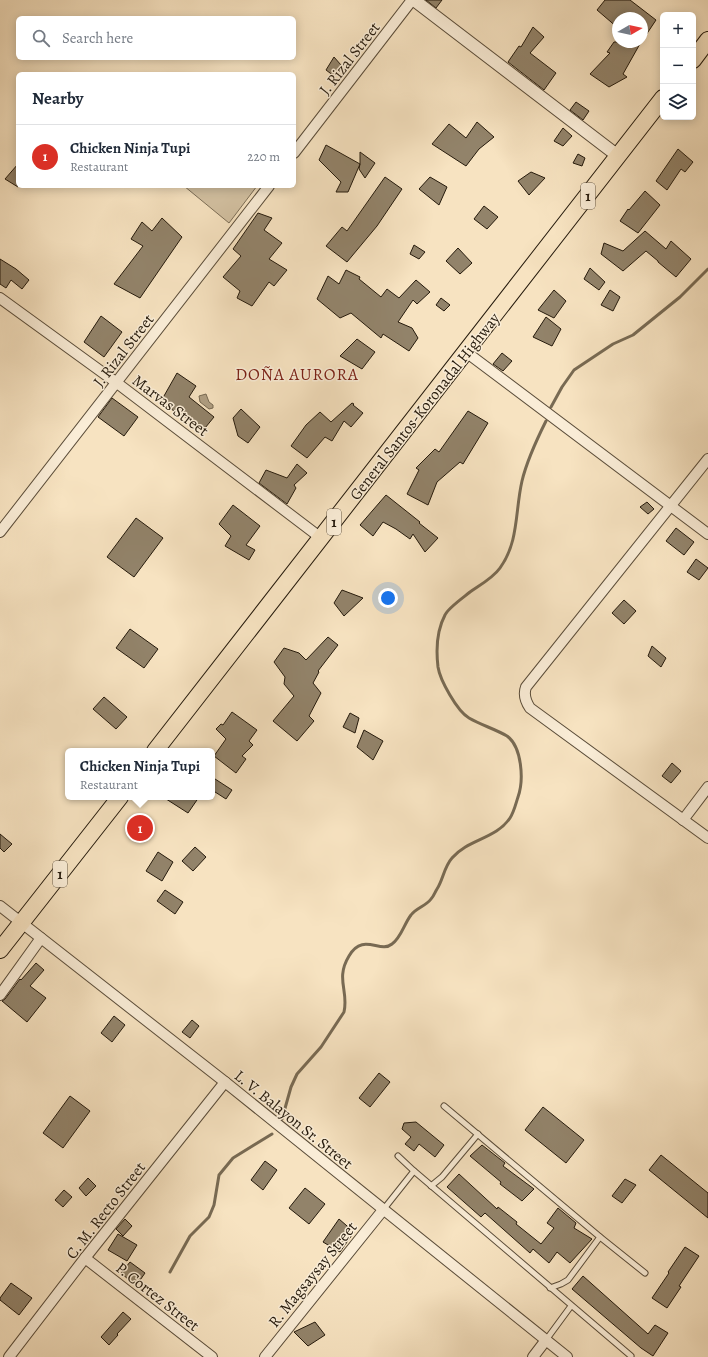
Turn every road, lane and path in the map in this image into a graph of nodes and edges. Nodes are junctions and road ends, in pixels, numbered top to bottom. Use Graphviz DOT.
graph roads {
  1 [pos="413,0"];
  2 [pos="708,40"];
  3 [pos="696,56"];
  4 [pos="660,102"];
  5 [pos="296,150"];
  6 [pos="618,156"];
  7 [pos="267,188"];
  8 [pos="0,298"];
  9 [pos="466,352"];
  10 [pos="117,383"];
  11 [pos="708,459"];
  12 [pos="671,506"];
  13 [pos="0,532"];
  14 [pos="708,534"];
  15 [pos="321,538"];
  16 [pos="157,748"];
  17 [pos="708,787"];
  18 [pos="118,800"];
  19 [pos="683,820"];
  20 [pos="708,838"];
  21 [pos="0,906"];
  22 [pos="22,922"];
  23 [pos="41,938"];
  24 [pos="0,950"];
  25 [pos="0,996"];
  26 [pos="225,1082"];
  27 [pos="444,1106"];
  28 [pos="478,1134"];
  29 [pos="398,1156"];
  30 [pos="414,1171"];
  31 [pos="431,1186"];
  32 [pos="383,1210"];
  33 [pos="600,1237"];
  34 [pos="85,1258"];
  35 [pos="645,1273"];
  36 [pos="550,1288"];
  37 [pos="571,1306"];
  38 [pos="546,1340"];
  39 [pos="631,1356"];
  40 [pos="9,1357"];
  41 [pos="212,1357"];
  42 [pos="266,1357"];
  43 [pos="533,1357"];
  44 [pos="567,1357"];
  1 -- 5 [label="street, J. Rizal Street"];
  1 -- 6 [label="street"];
  2 -- 3 [label="highway"];
  4 -- 6 [label="highway, General Santos-Koronadal Highway / 1"];
  6 -- 9 [label="highway, General Santos-Koronadal Highway / 1"];
  7 -- 10 [label="street, J. Rizal Street"];
  8 -- 10 [label="street, Marvas Street"];
  9 -- 12 [label="street"];
  9 -- 15 [label="highway, General Santos-Koronadal Highway / 1"];
  10 -- 13 [label="street, J. Rizal Street"];
  10 -- 15 [label="street, Marvas Street"];
  11 -- 12 [label="street"];
  12 -- 14 [label="street"];
  12 -- 19 [label="street"];
  15 -- 16 [label="highway, General Santos-Koronadal Highway / 1"];
  17 -- 19 [label="street"];
  18 -- 22 [label="highway, 1"];
  19 -- 20 [label="street"];
  21 -- 22 [label="street, L. V. Balayon Sr. Street"];
  22 -- 23 [label="street, L. V. Balayon Sr. Street"];
  22 -- 24 [label="highway, 1"];
  23 -- 25 [label="street"];
  23 -- 26 [label="street, L. V. Balayon Sr. Street"];
  26 -- 32 [label="street, L. V. Balayon Sr. Street"];
  26 -- 34 [label="street, C. M. Recto Street"];
  27 -- 28 [label="lane"];
  28 -- 31 [label="lane"];
  28 -- 33 [label="lane"];
  29 -- 30 [label="lane"];
  30 -- 31 [label="lane"];
  30 -- 32 [label="lane"];
  31 -- 36 [label="lane"];
  32 -- 38 [label="street, L. V. Balayon Sr. Street"];
  32 -- 42 [label="street, R. Magsaysay Street"];
  33 -- 35 [label="lane"];
  33 -- 36 [label="lane"];
  34 -- 40 [label="street, C. M. Recto Street"];
  34 -- 41 [label="street, P. Cortez Street"];
  36 -- 37 [label="lane"];
  37 -- 38 [label="lane"];
  37 -- 39 [label="lane"];
  38 -- 43 [label="street"];
  38 -- 44 [label="street, L. V. Balayon Sr. Street"];
}
